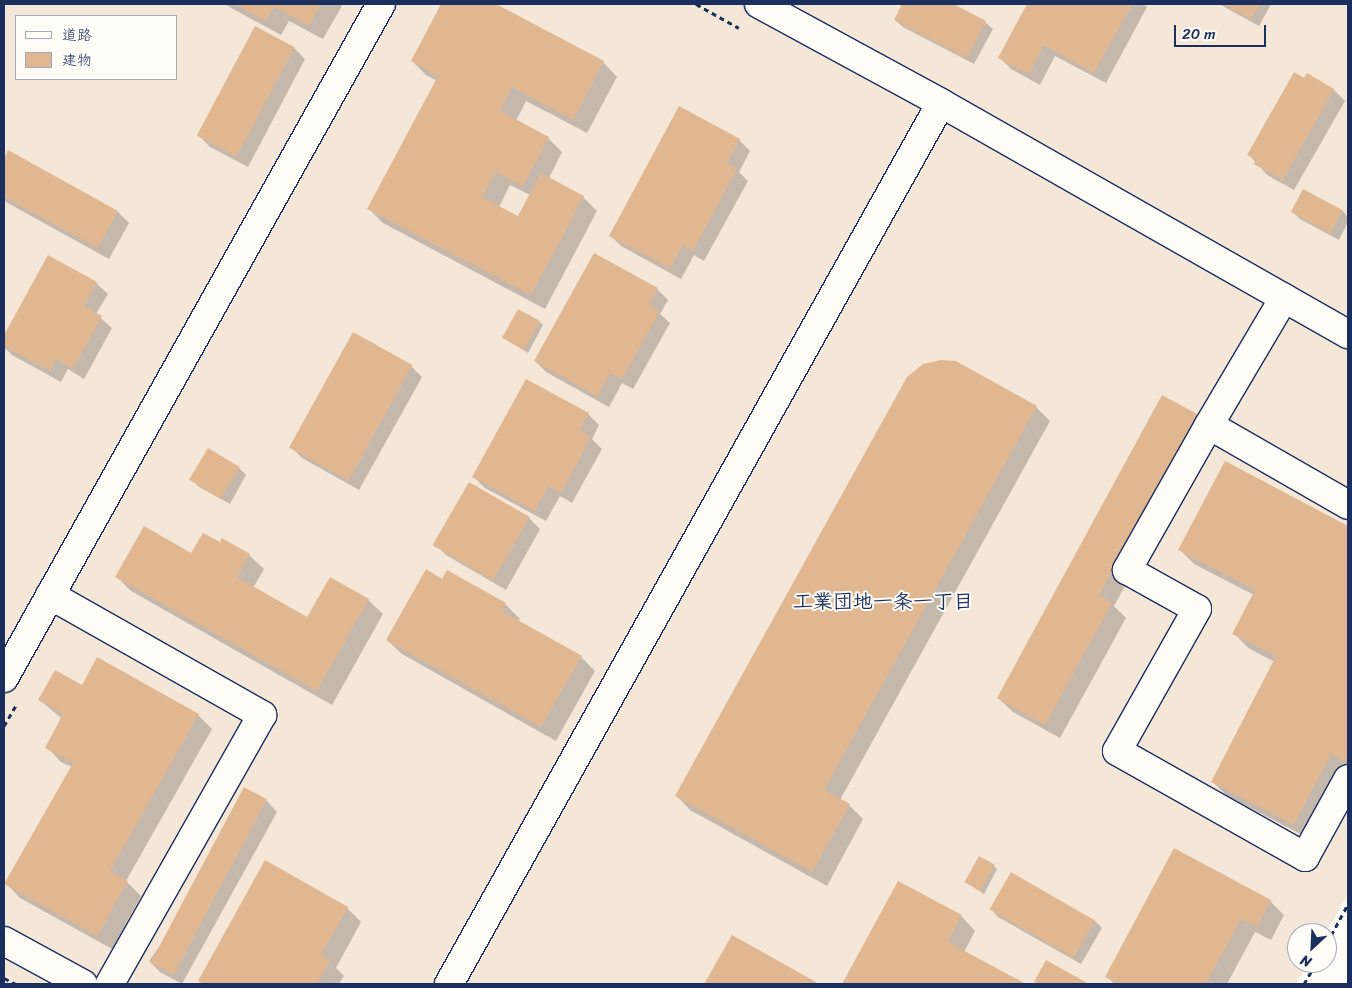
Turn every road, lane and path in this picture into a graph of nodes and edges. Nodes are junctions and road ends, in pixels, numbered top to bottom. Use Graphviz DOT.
graph roads {
  1 [pos="381,4"];
  2 [pos="760,4"];
  3 [pos="941,103"];
  4 [pos="1284,298"];
  5 [pos="1348,334"];
  6 [pos="1209,425"];
  7 [pos="1348,505"];
  8 [pos="50,595"];
  9 [pos="4,678"];
  10 [pos="1348,779"];
  11 [pos="1348,904"];
  12 [pos="1337,924"];
  13 [pos="4,941"];
  14 [pos="1310,973"];
  15 [pos="4,978"];
  16 [pos="16,984"];
  17 [pos="83,984"];
  18 [pos="110,984"];
  19 [pos="449,984"];
  20 [pos="1304,984"];
  1 -- 8 [label="street"];
  2 -- 3 [label="street"];
  3 -- 4 [label="street"];
  3 -- 19 [label="street"];
  4 -- 5 [label="street"];
  4 -- 6 [label="street"];
  6 -- 7 [label="street"];
  6 -- 10 [label="street"];
  8 -- 9 [label="street"];
  8 -- 18 [label="street"];
  11 -- 12 [label="path"];
  13 -- 17 [label="street"];
  14 -- 20 [label="path"];
  15 -- 16 [label="path"];
}
